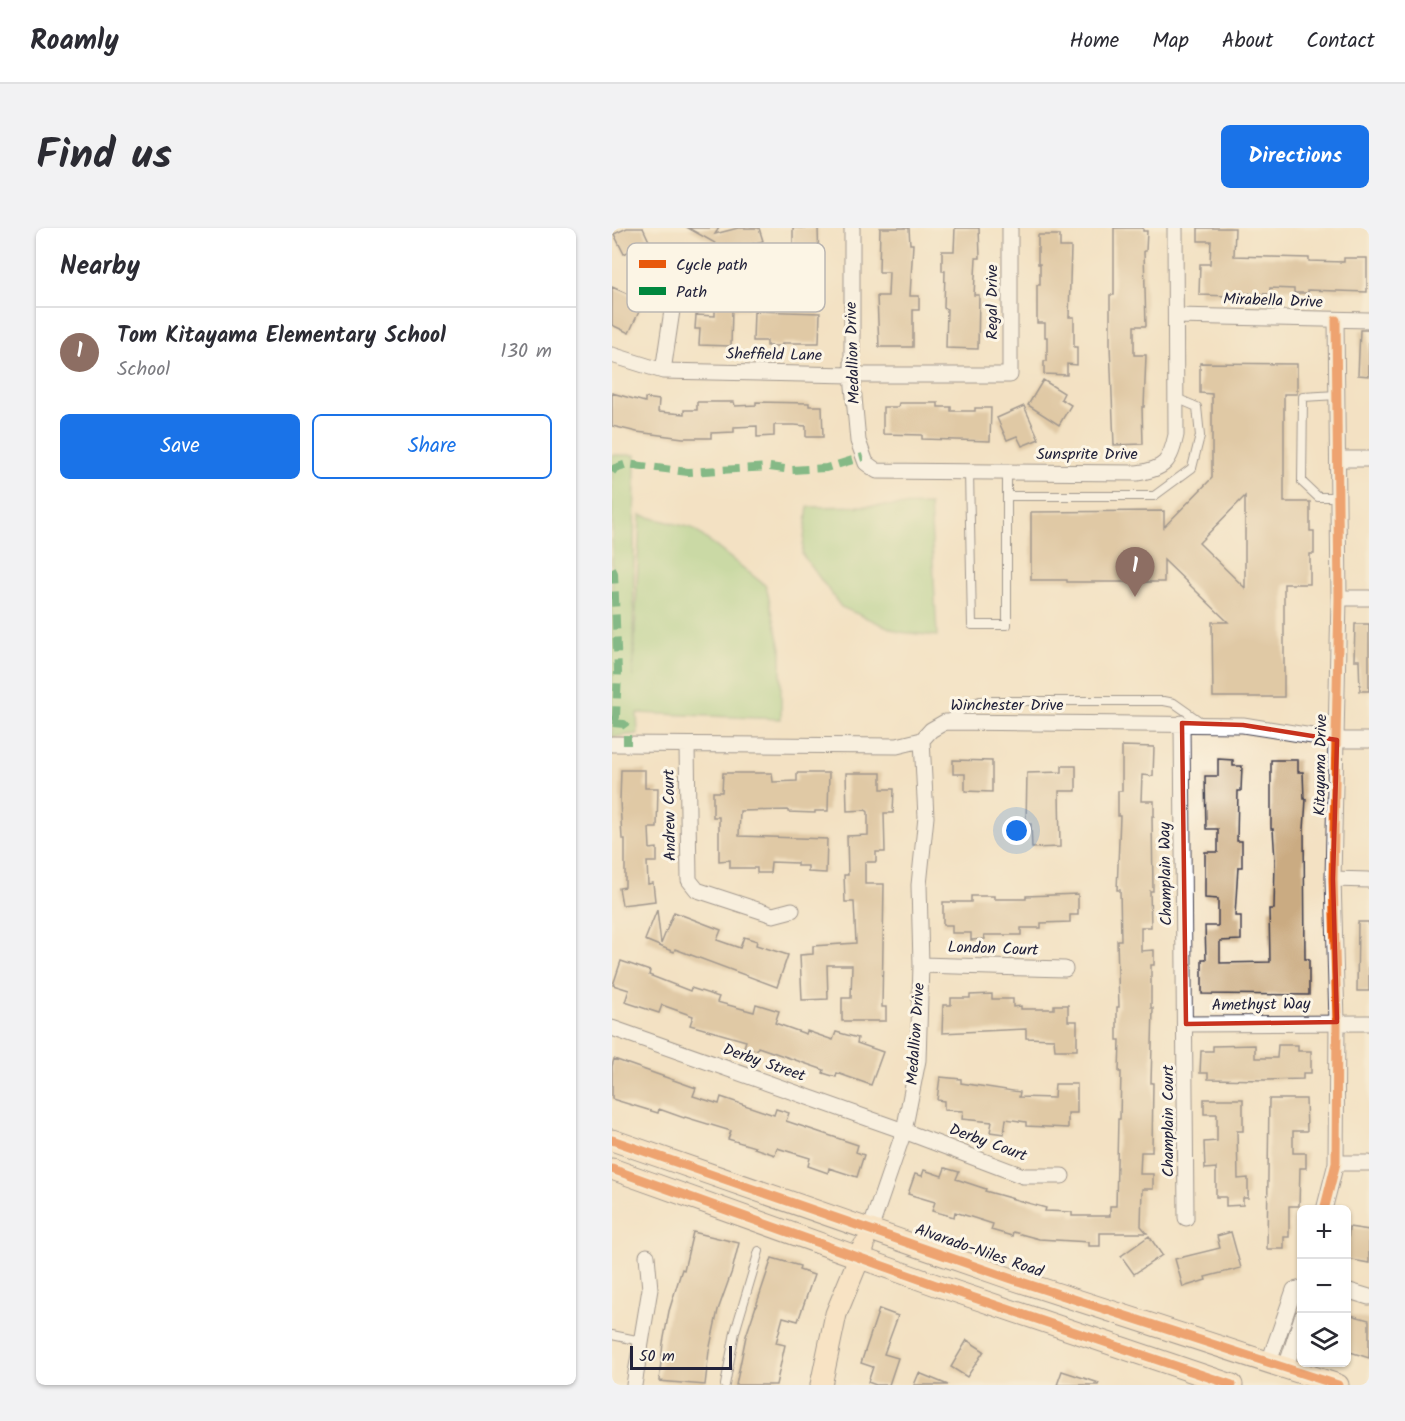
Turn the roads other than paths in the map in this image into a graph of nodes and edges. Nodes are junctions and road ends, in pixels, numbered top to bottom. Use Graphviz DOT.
graph roads {
  1 [pos="852,228"];
  2 [pos="1010,228"];
  3 [pos="1175,228"];
  4 [pos="672,312"];
  5 [pos="1176,316"];
  6 [pos="1336,320"];
  7 [pos="1369,320"];
  8 [pos="612,355"];
  9 [pos="663,371"];
  10 [pos="852,375"];
  11 [pos="1010,375"];
  12 [pos="1337,395"];
  13 [pos="1176,398"];
  14 [pos="1338,459"];
  15 [pos="1369,459"];
  16 [pos="877,471"];
  17 [pos="969,472"];
  18 [pos="1007,472"];
  19 [pos="1007,496"];
  20 [pos="1338,497"];
  21 [pos="1339,598"];
  22 [pos="1369,598"];
  23 [pos="945,723"];
  24 [pos="1182,723"];
  25 [pos="1205,724"];
  26 [pos="922,740"];
  27 [pos="1337,740"];
  28 [pos="1369,740"];
  29 [pos="612,744"];
  30 [pos="687,746"];
  31 [pos="1333,879"];
  32 [pos="1369,880"];
  33 [pos="792,910"];
  34 [pos="921,965"];
  35 [pos="1065,969"];
  36 [pos="1337,1022"];
  37 [pos="1369,1023"];
  38 [pos="1186,1024"];
  39 [pos="612,1028"];
  40 [pos="904,1131"];
  41 [pos="612,1140"];
  42 [pos="1336,1163"];
  43 [pos="1369,1163"];
  44 [pos="612,1169"];
  45 [pos="1062,1176"];
  46 [pos="1325,1205"];
  47 [pos="1186,1218"];
  48 [pos="870,1230"];
  49 [pos="759,1251"];
  50 [pos="647,1256"];
  51 [pos="859,1258"];
  52 [pos="1297,1289"];
  53 [pos="1351,1291"];
  54 [pos="1369,1297"];
  55 [pos="1297,1327"];
  56 [pos="612,1335"];
  57 [pos="641,1341"];
  58 [pos="1277,1365"];
  59 [pos="634,1385"];
  60 [pos="725,1385"];
  61 [pos="821,1385"];
  62 [pos="1232,1385"];
  63 [pos="1338,1385"];
  1 -- 10 [label="street, Medallion Drive"];
  2 -- 11 [label="street, Regal Drive"];
  3 -- 5 [label="street, Sunsprite Drive"];
  4 -- 9 [label="street"];
  5 -- 6 [label="street, Mirabella Drive"];
  5 -- 13 [label="street, Sunsprite Drive"];
  6 -- 7 [label="street, Mirabella Drive"];
  6 -- 12 [label="street, Kitayama Drive"];
  8 -- 9 [label="street, Sheffield Lane"];
  9 -- 10 [label="street, Sheffield Lane"];
  10 -- 11 [label="street, Sheffield Lane"];
  10 -- 16 [label="street, Medallion Drive"];
  12 -- 14 [label="street, Kitayama Drive"];
  12 -- 20 [label="lane"];
  13 -- 18 [label="street, Sunsprite Drive"];
  13 -- 19 [label="lane"];
  14 -- 15 [label="street"];
  14 -- 20 [label="street, Kitayama Drive"];
  16 -- 17 [label="street, Sunsprite Drive"];
  17 -- 18 [label="street, Sunsprite Drive"];
  17 -- 19 [label="lane"];
  18 -- 19 [label="lane"];
  20 -- 21 [label="street, Kitayama Drive"];
  21 -- 22 [label="street"];
  21 -- 27 [label="street, Kitayama Drive"];
  23 -- 24 [label="street, Winchester Drive"];
  23 -- 25 [label="lane"];
  23 -- 26 [label="street, Winchester Drive"];
  24 -- 25 [label="street, Winchester Drive"];
  24 -- 38 [label="street, Champlain Way"];
  25 -- 27 [label="street, Winchester Drive"];
  26 -- 30 [label="street, Winchester Drive"];
  26 -- 34 [label="street, Medallion Drive"];
  27 -- 28 [label="street, Winchester Drive"];
  27 -- 31 [label="street, Kitayama Drive"];
  29 -- 30 [label="street, Winchester Drive"];
  30 -- 33 [label="street, Andrew Court"];
  31 -- 32 [label="street"];
  31 -- 36 [label="street, Kitayama Drive"];
  34 -- 35 [label="street, London Court"];
  34 -- 40 [label="street, Medallion Drive"];
  36 -- 37 [label="street, Amethyst Way"];
  36 -- 38 [label="street, Amethyst Way"];
  36 -- 42 [label="street, Kitayama Drive"];
  38 -- 47 [label="street, Champlain Court"];
  39 -- 40 [label="street, Derby Street"];
  40 -- 45 [label="street, Derby Court"];
  40 -- 48 [label="street, Medallion Drive"];
  41 -- 48 [label="main road, Alvarado-Niles Road"];
  42 -- 43 [label="street"];
  42 -- 46 [label="street, Kitayama Drive"];
  44 -- 51 [label="main road"];
  48 -- 51 [label="main road, Medallion Drive"];
  48 -- 58 [label="main road, Alvarado-Niles Road"];
  49 -- 60 [label="lane"];
  50 -- 57 [label="street"];
  51 -- 61 [label="main road, Medallion Drive"];
  51 -- 62 [label="main road"];
  52 -- 58 [label="street"];
  53 -- 54 [label="street"];
  55 -- 58 [label="street"];
  56 -- 57 [label="lane"];
  57 -- 59 [label="street"];
  58 -- 63 [label="main road, Alvarado-Niles Road"];
}
